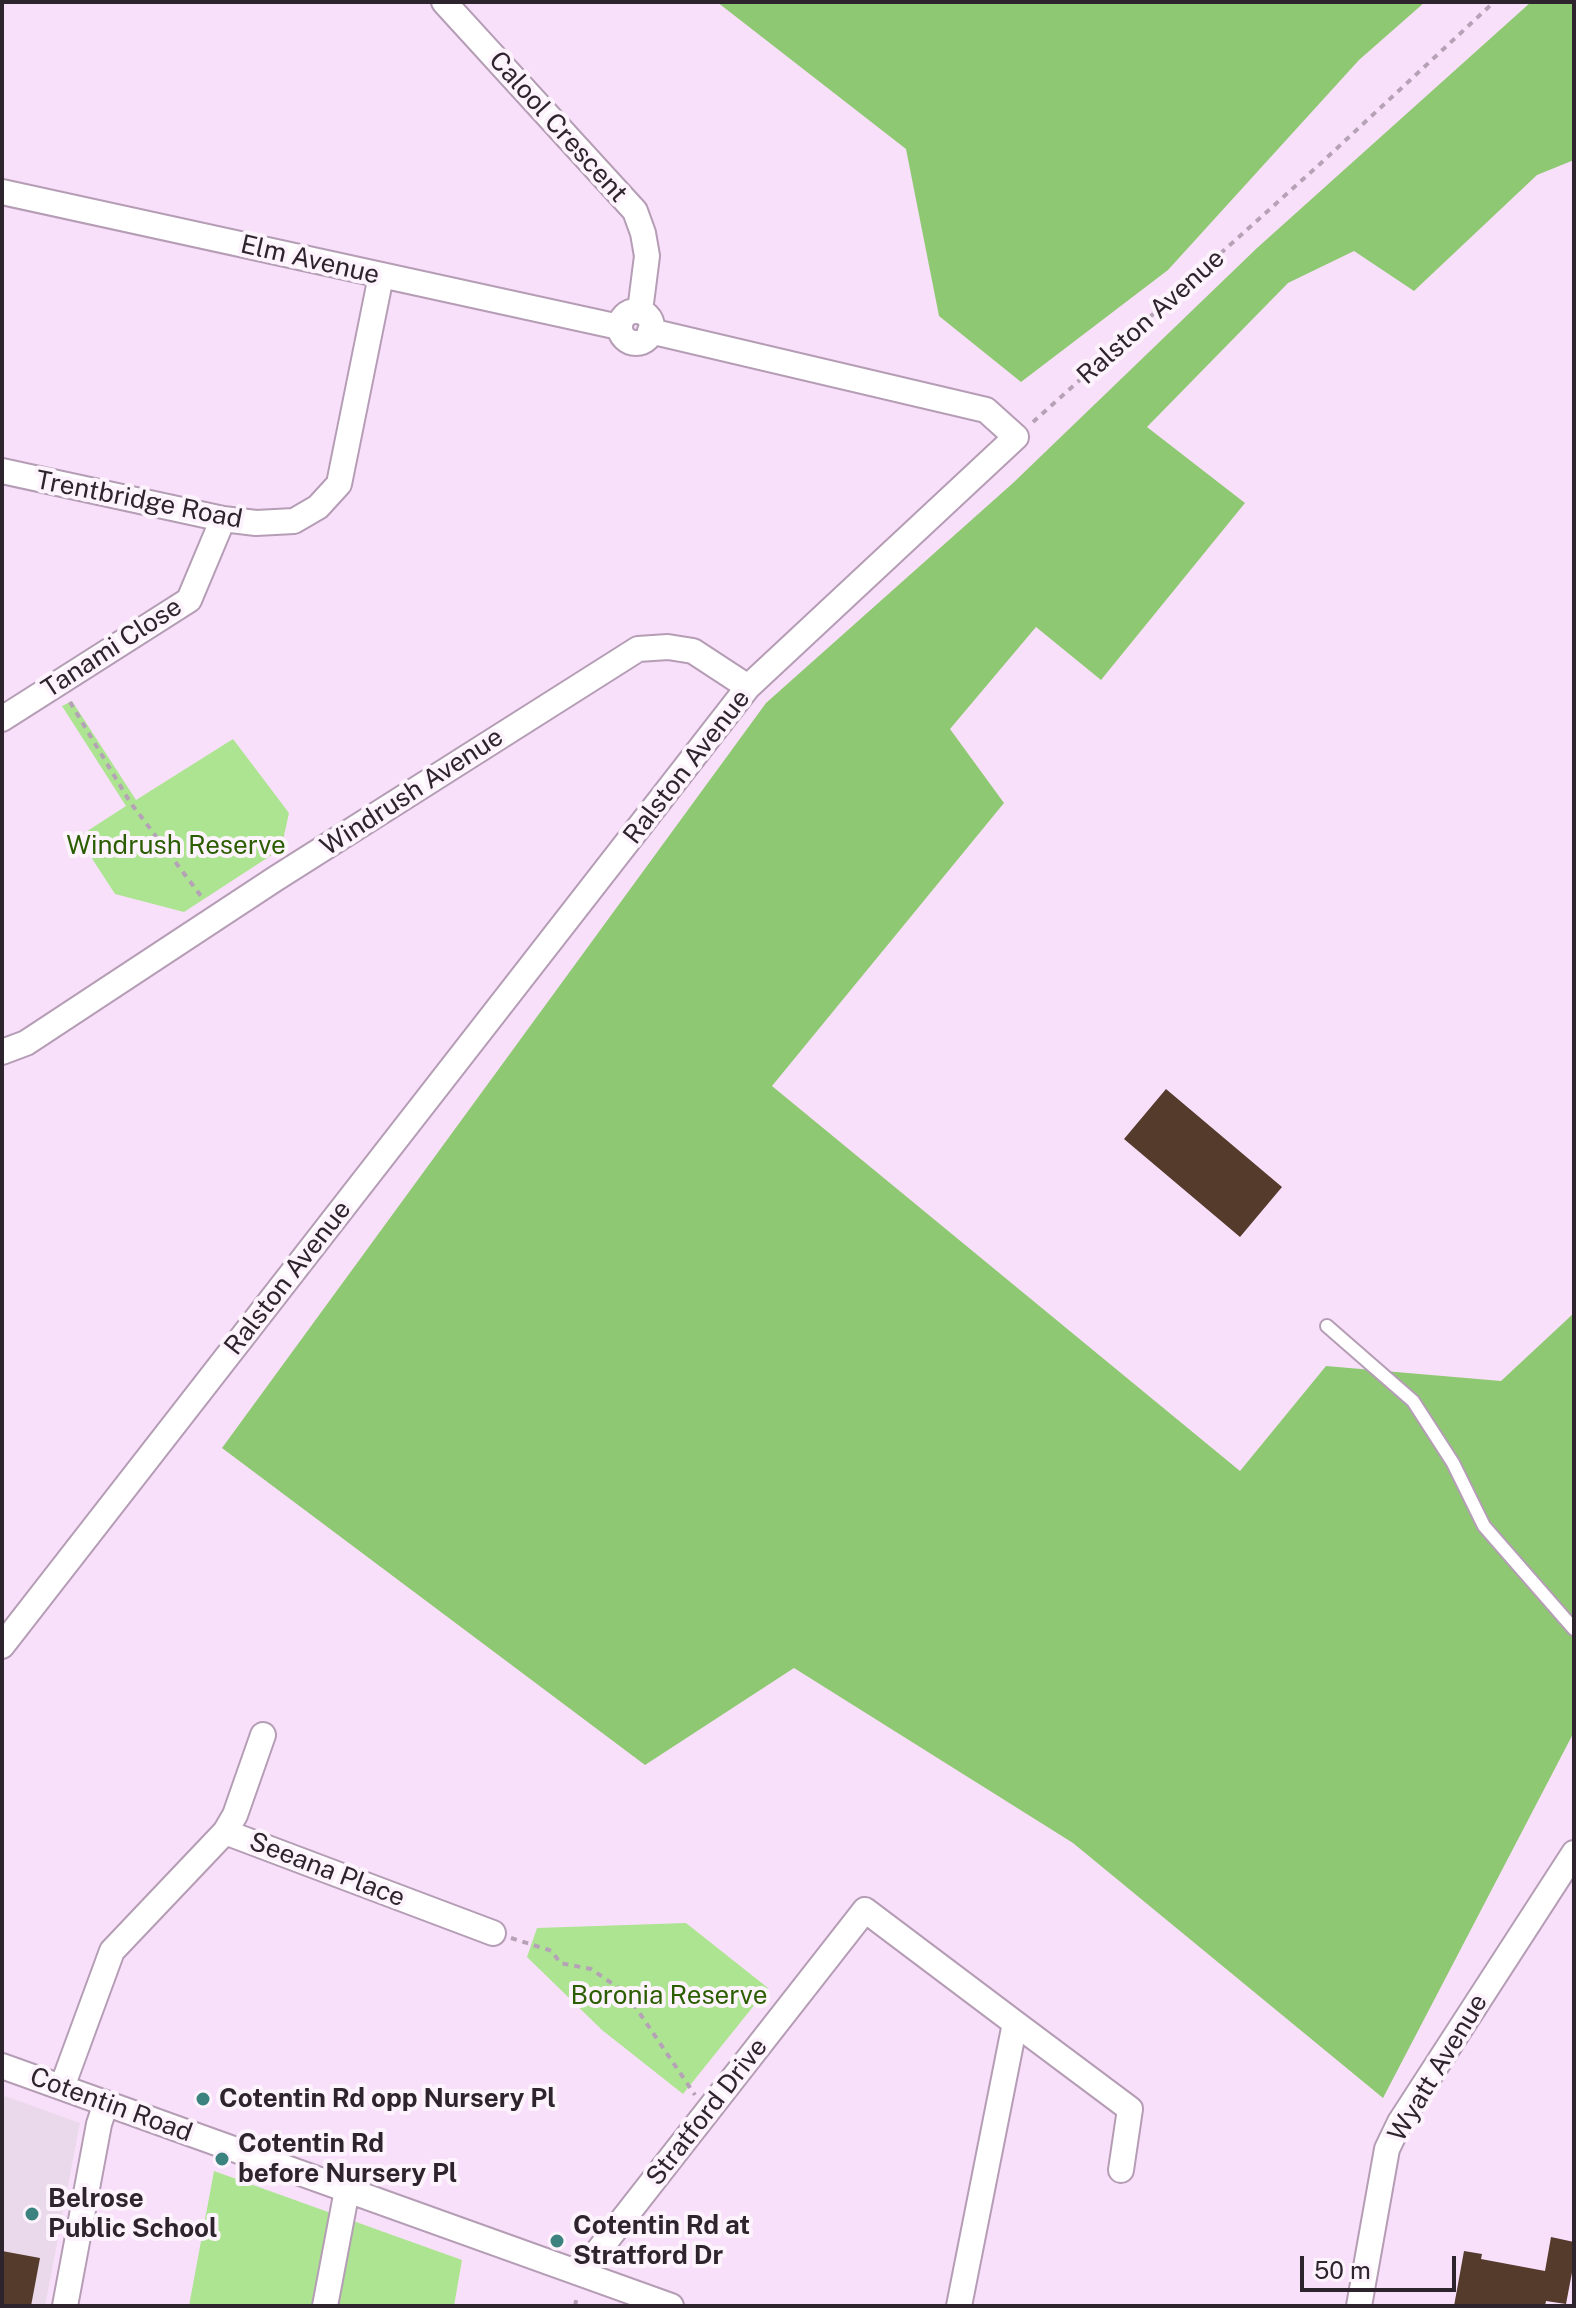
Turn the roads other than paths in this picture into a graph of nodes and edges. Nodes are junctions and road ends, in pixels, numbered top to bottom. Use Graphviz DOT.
graph roads {
  1 [pos="444,2"];
  2 [pos="2,192"];
  3 [pos="381,276"];
  4 [pos="645,321"];
  5 [pos="2,471"];
  6 [pos="223,519"];
  7 [pos="748,687"];
  8 [pos="2,719"];
  9 [pos="2,1052"];
  10 [pos="1327,1326"];
  11 [pos="1574,1629"];
  12 [pos="2,1646"];
  13 [pos="263,1735"];
  14 [pos="225,1832"];
  15 [pos="1574,1853"];
  16 [pos="493,1933"];
  17 [pos="1015,2023"];
  18 [pos="2,2066"];
  19 [pos="62,2087"];
  20 [pos="106,2103"];
  21 [pos="1121,2170"];
  22 [pos="347,2190"];
  23 [pos="581,2273"];
  24 [pos="65,2306"];
  25 [pos="325,2306"];
  26 [pos="671,2306"];
  27 [pos="959,2306"];
  28 [pos="1359,2306"];
  1 -- 4 [label="street, Calool Crescent"];
  2 -- 3 [label="street, Elm Avenue"];
  3 -- 4 [label="street, Elm Avenue"];
  3 -- 6 [label="street, Trentbridge Road"];
  4 -- 7 [label="street, Ralston Avenue"];
  5 -- 6 [label="street, Trentbridge Road"];
  6 -- 8 [label="street, Tanami Close"];
  7 -- 9 [label="street, Windrush Avenue"];
  7 -- 12 [label="street, Ralston Avenue"];
  10 -- 11 [label="lane"];
  13 -- 14 [label="street"];
  14 -- 16 [label="street, Seeana Place"];
  14 -- 19 [label="street, Seeana Place"];
  15 -- 28 [label="street, Wyatt Avenue"];
  17 -- 21 [label="street"];
  17 -- 23 [label="street, Stratford Drive"];
  17 -- 27 [label="street"];
  18 -- 19 [label="street, Cotentin Road"];
  19 -- 20 [label="street, Cotentin Road"];
  20 -- 22 [label="street, Cotentin Road"];
  20 -- 24 [label="street"];
  22 -- 23 [label="street, Cotentin Road"];
  22 -- 25 [label="street"];
  23 -- 26 [label="street, Cotentin Road"];
}
